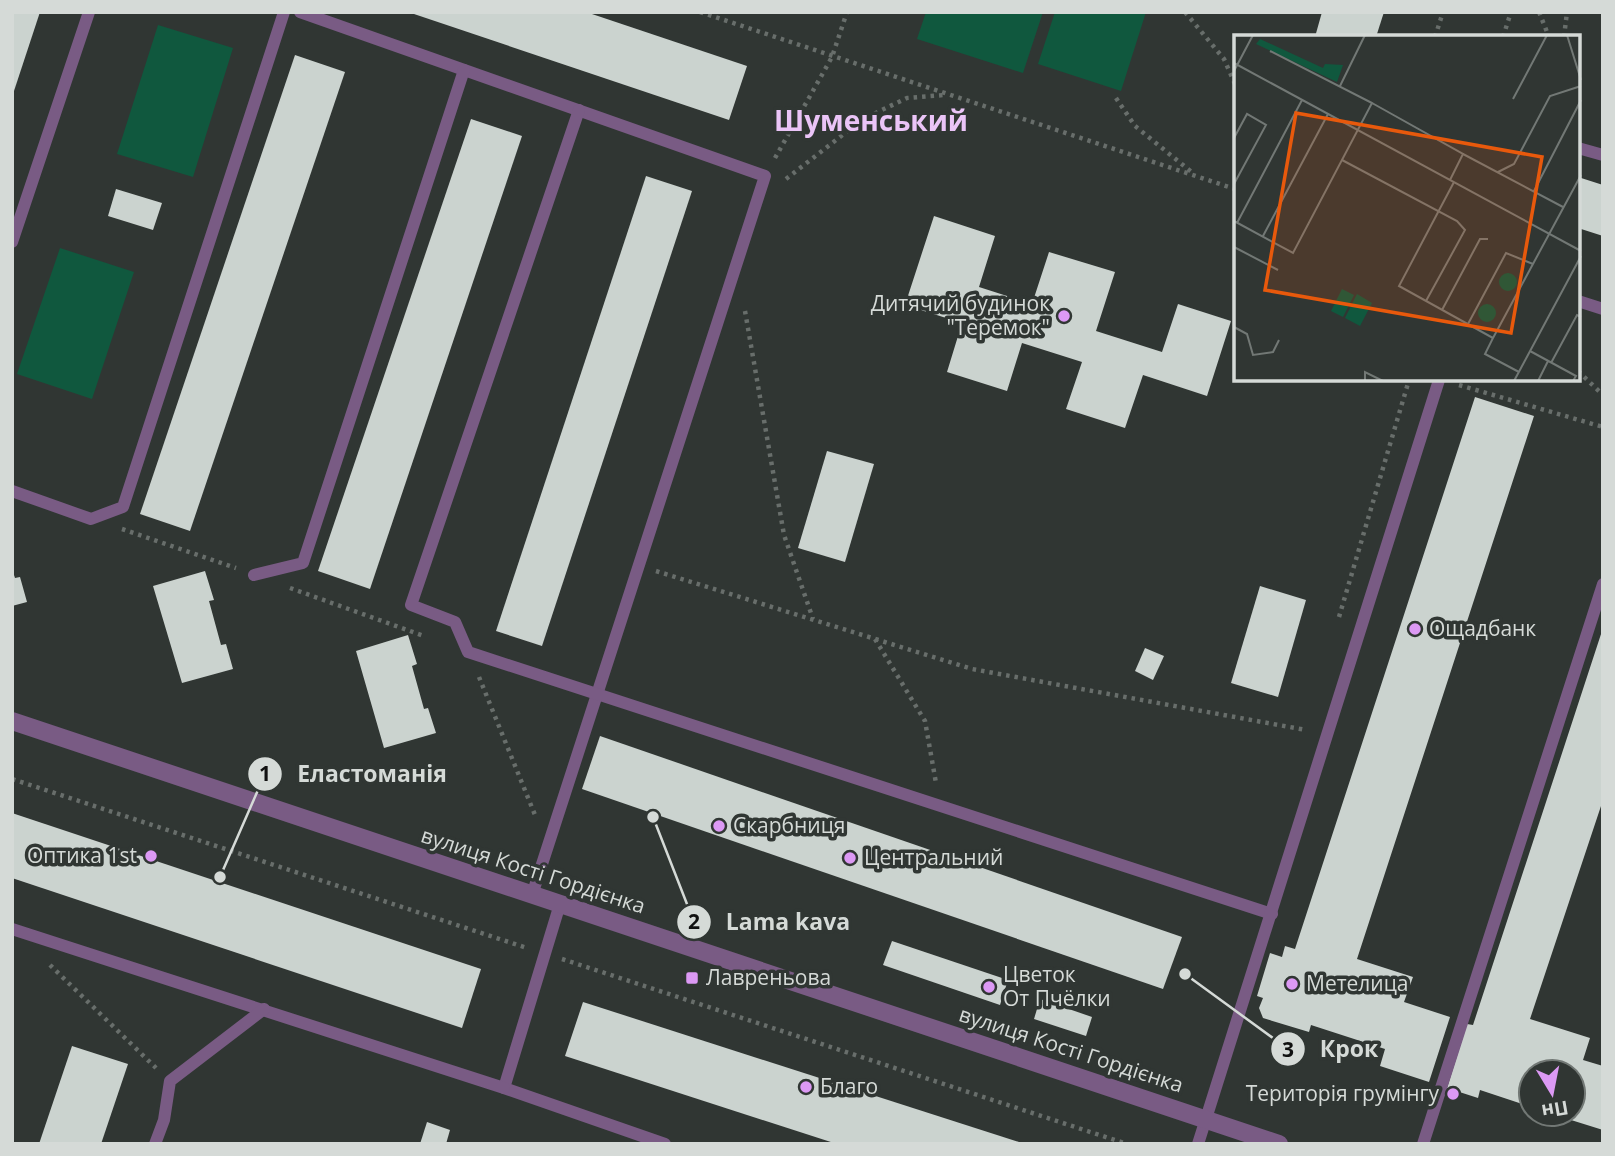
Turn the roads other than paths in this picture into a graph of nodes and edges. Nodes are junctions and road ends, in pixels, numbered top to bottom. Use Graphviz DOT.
graph roads {
  1 [pos="89,12"];
  2 [pos="284,12"];
  3 [pos="300,12"];
  4 [pos="464,70"];
  5 [pos="579,110"];
  6 [pos="1580,149"];
  7 [pos="1603,155"];
  8 [pos="12,242"];
  9 [pos="1580,302"];
  10 [pos="1603,309"];
  11 [pos="1438,382"];
  12 [pos="12,491"];
  13 [pos="254,575"];
  14 [pos="1603,584"];
  15 [pos="597,693"];
  16 [pos="12,721"];
  17 [pos="532,895"];
  18 [pos="561,904"];
  19 [pos="1272,914"];
  20 [pos="13,930"];
  21 [pos="264,1009"];
  22 [pos="504,1088"];
  23 [pos="1206,1120"];
  24 [pos="155,1144"];
  25 [pos="665,1144"];
  26 [pos="1198,1144"];
  27 [pos="1279,1144"];
  28 [pos="1423,1144"];
  1 -- 8 [label="lane"];
  2 -- 12 [label="lane"];
  3 -- 4 [label="lane"];
  4 -- 5 [label="lane"];
  4 -- 13 [label="lane"];
  5 -- 15 [label="lane"];
  5 -- 15 [label="lane"];
  6 -- 7 [label="lane"];
  9 -- 10 [label="lane"];
  11 -- 19 [label="lane"];
  14 -- 28 [label="lane"];
  15 -- 17 [label="lane"];
  15 -- 19 [label="lane"];
  16 -- 17 [label="street, вулиця Кості Гордієнка"];
  17 -- 18 [label="street, вулиця Кості Гордієнка"];
  18 -- 22 [label="lane"];
  18 -- 23 [label="street, вулиця Кості Гордієнка"];
  19 -- 23 [label="lane"];
  20 -- 21 [label="lane"];
  21 -- 22 [label="lane"];
  21 -- 24 [label="lane"];
  22 -- 25 [label="lane"];
  23 -- 26 [label="lane"];
  23 -- 27 [label="street, вулиця Кості Гордієнка"];
}
